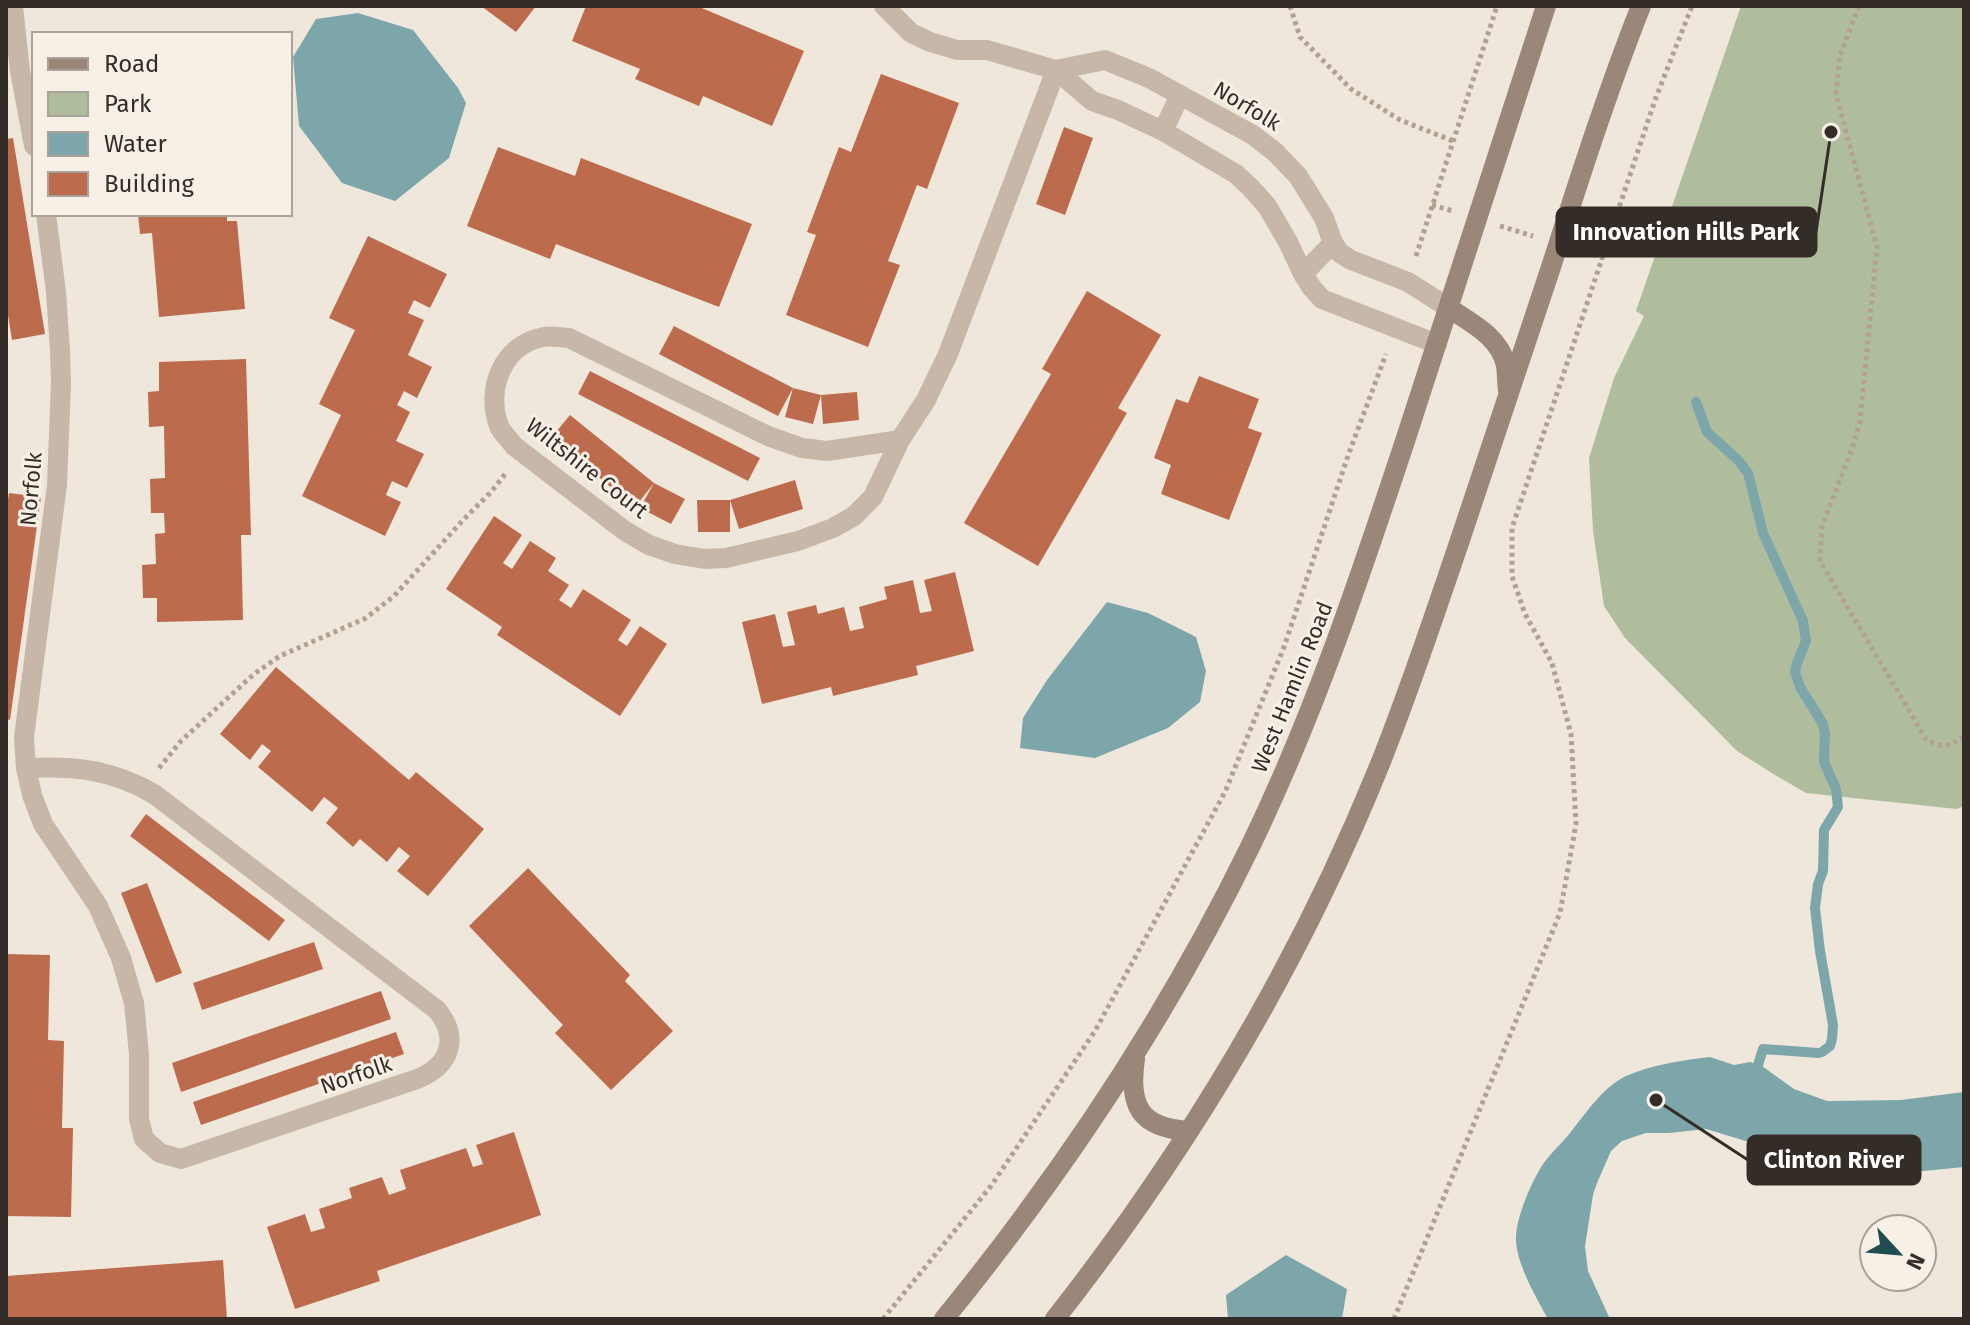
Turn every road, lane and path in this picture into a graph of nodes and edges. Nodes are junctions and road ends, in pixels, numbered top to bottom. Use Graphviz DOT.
graph roads {
  1 [pos="13,6"];
  2 [pos="884,6"];
  3 [pos="1290,6"];
  4 [pos="1497,6"];
  5 [pos="1546,6"];
  6 [pos="1641,6"];
  7 [pos="1692,6"];
  8 [pos="1859,6"];
  9 [pos="1056,70"];
  10 [pos="1180,95"];
  11 [pos="1163,131"];
  12 [pos="32,135"];
  13 [pos="1453,141"];
  14 [pos="1432,205"];
  15 [pos="1453,212"];
  16 [pos="46,216"];
  17 [pos="1499,226"];
  18 [pos="1536,237"];
  19 [pos="1333,243"];
  20 [pos="1582,251"];
  21 [pos="1603,258"];
  22 [pos="1303,274"];
  23 [pos="1408,282"];
  24 [pos="1449,308"];
  25 [pos="1393,327"];
  26 [pos="1437,344"];
  27 [pos="1508,399"];
  28 [pos="900,440"];
  29 [pos="523,451"];
  30 [pos="1964,737"];
  31 [pos="26,768"];
  32 [pos="143,787"];
  33 [pos="1135,1055"];
  34 [pos="1189,1131"];
  35 [pos="883,1319"];
  36 [pos="944,1319"];
  37 [pos="1055,1319"];
  38 [pos="1394,1319"];
  1 -- 12 [label="street"];
  2 -- 9 [label="street, Norfolk"];
  3 -- 13 [label="path"];
  4 -- 13 [label="path"];
  5 -- 24 [label="main road, West Hamlin Road"];
  6 -- 27 [label="main road"];
  7 -- 21 [label="path"];
  8 -- 30 [label="path"];
  9 -- 10 [label="street, Norfolk"];
  9 -- 11 [label="street, Norfolk"];
  9 -- 28 [label="street, Wiltshire Court"];
  10 -- 11 [label="street"];
  10 -- 19 [label="street, Norfolk"];
  11 -- 22 [label="street, Norfolk"];
  13 -- 14 [label="path"];
  14 -- 15 [label="path"];
  14 -- 23 [label="path"];
  16 -- 31 [label="street, Norfolk"];
  17 -- 18 [label="path"];
  19 -- 22 [label="street"];
  19 -- 23 [label="street"];
  20 -- 21 [label="path"];
  21 -- 38 [label="path"];
  22 -- 25 [label="street, Norfolk"];
  23 -- 24 [label="street"];
  24 -- 26 [label="main road, West Hamlin Road"];
  24 -- 27 [label="main road"];
  25 -- 26 [label="street, Norfolk"];
  25 -- 35 [label="path"];
  26 -- 33 [label="main road, West Hamlin Road"];
  27 -- 34 [label="main road"];
  28 -- 29 [label="street, Wiltshire Court"];
  28 -- 29 [label="street, Wiltshire Court"];
  29 -- 32 [label="path"];
  31 -- 32 [label="street, Norfolk"];
  31 -- 32 [label="street, Norfolk"];
  33 -- 34 [label="main road"];
  33 -- 36 [label="main road, West Hamlin Road"];
  34 -- 37 [label="main road"];
}
